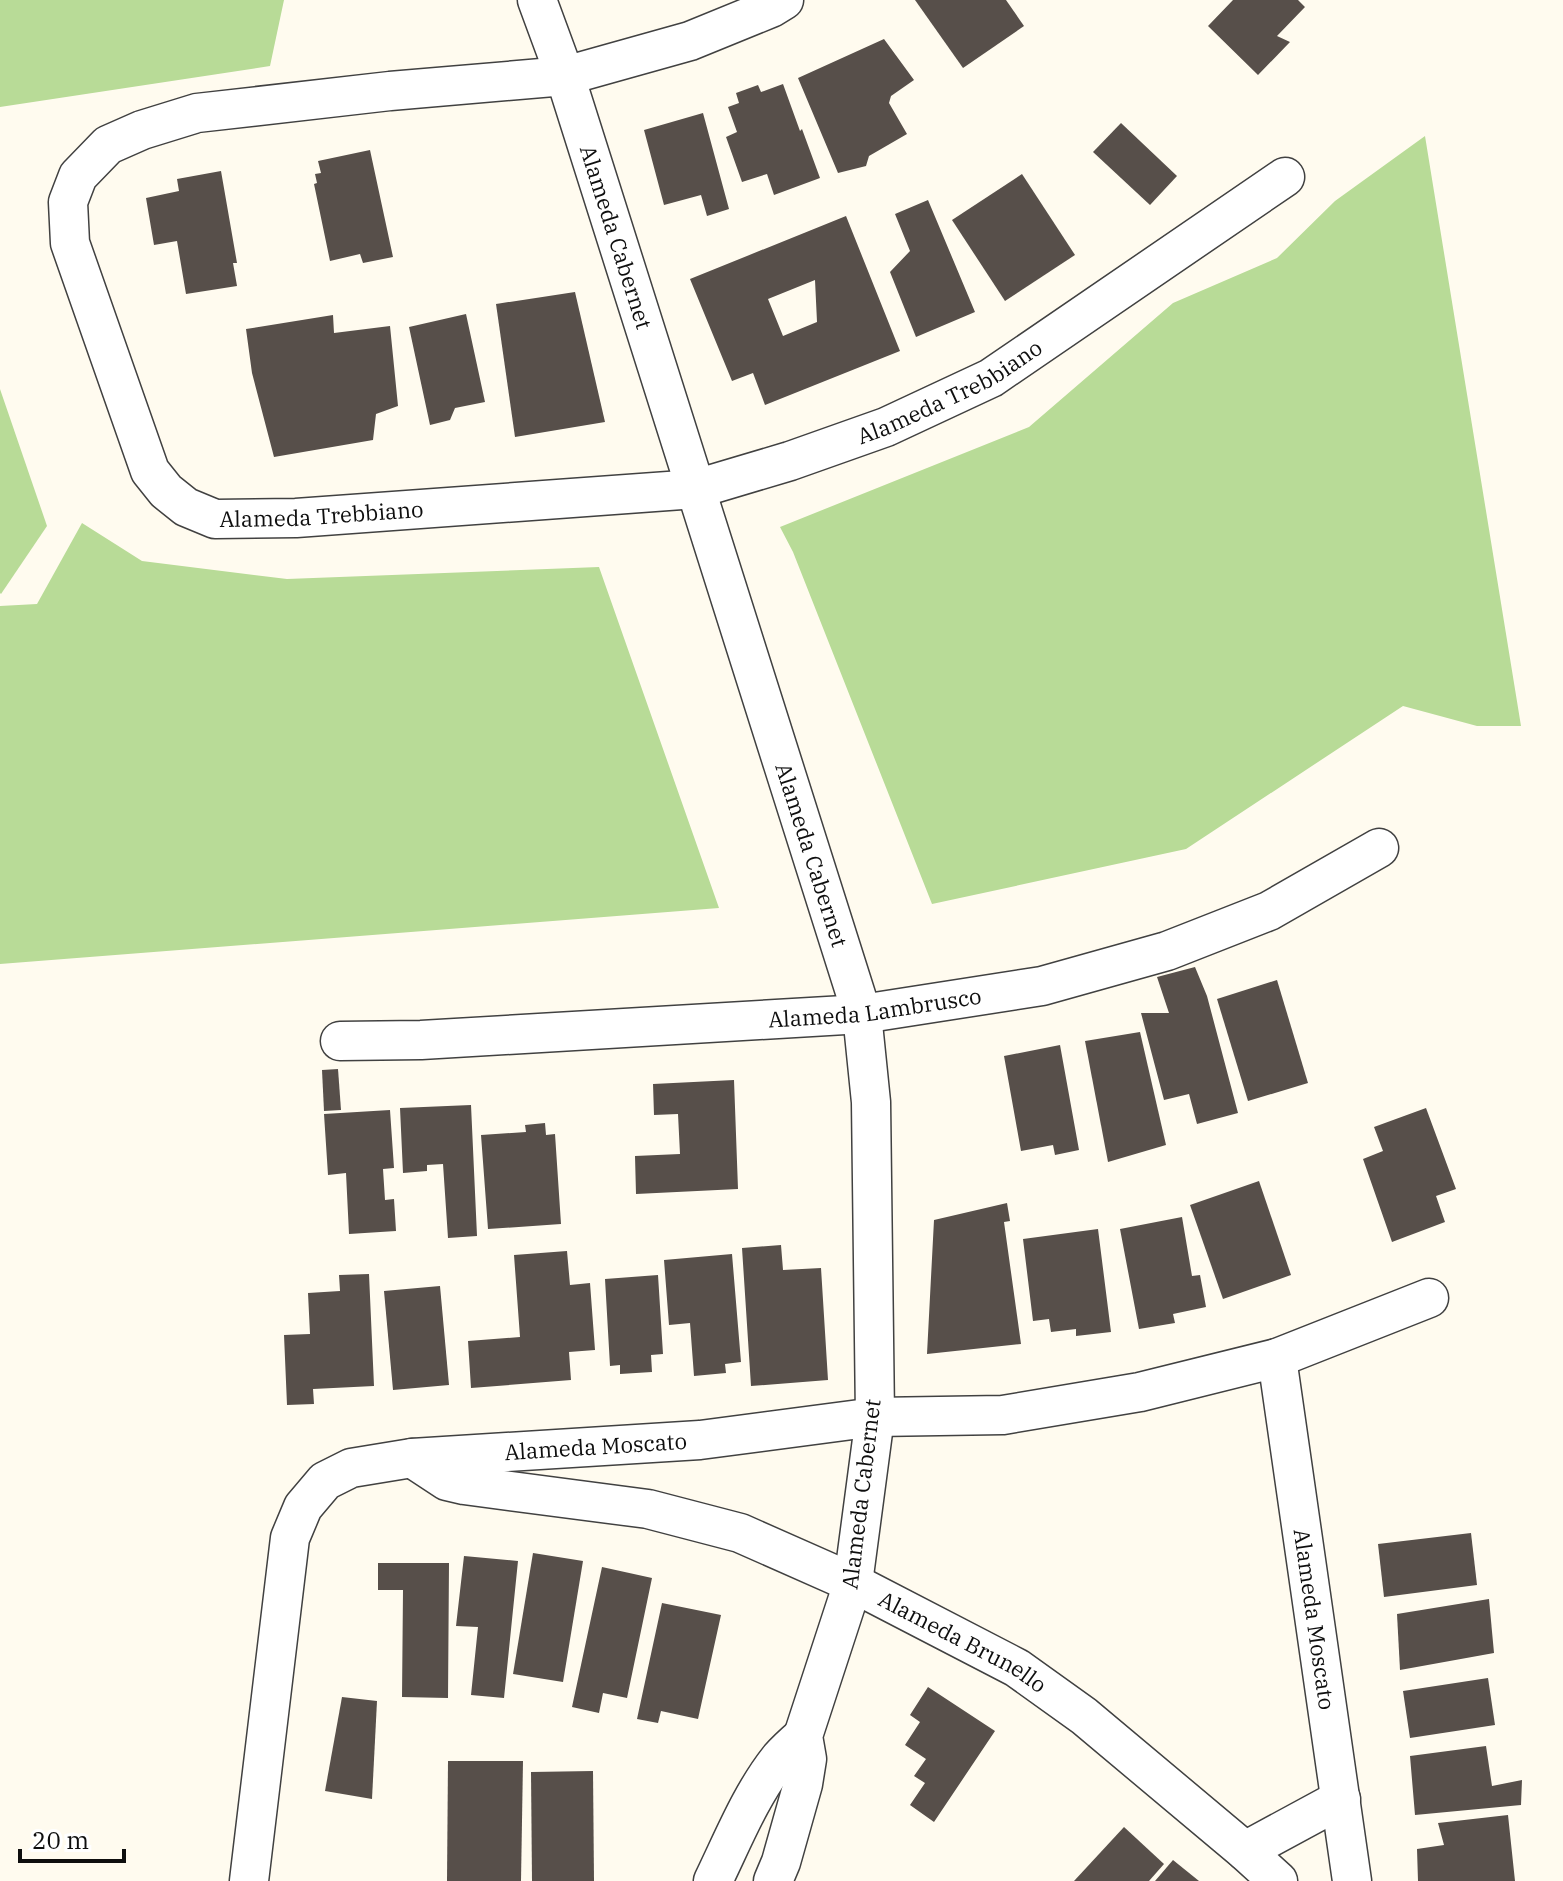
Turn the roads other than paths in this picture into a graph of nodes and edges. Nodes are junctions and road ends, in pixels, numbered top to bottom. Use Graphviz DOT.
graph roads {
  1 [pos="537,0"];
  2 [pos="784,0"];
  3 [pos="565,76"];
  4 [pos="1285,177"];
  5 [pos="696,489"];
  6 [pos="1379,848"];
  7 [pos="862,1014"];
  8 [pos="340,1041"];
  9 [pos="1429,1298"];
  10 [pos="1277,1358"];
  11 [pos="875,1417"];
  12 [pos="412,1458"];
  13 [pos="853,1583"];
  14 [pos="803,1736"];
  15 [pos="1341,1799"];
  16 [pos="1245,1851"];
  17 [pos="249,1881"];
  18 [pos="713,1881"];
  19 [pos="773,1881"];
  20 [pos="1278,1881"];
  21 [pos="1352,1881"];
  1 -- 3 [label="street, Alameda Cabernet"];
  2 -- 3 [label="street, Alameda Trebbiano"];
  3 -- 5 [label="street, Alameda Cabernet"];
  3 -- 5 [label="street, Alameda Trebbiano"];
  4 -- 5 [label="street, Alameda Trebbiano"];
  5 -- 7 [label="street, Alameda Cabernet"];
  6 -- 7 [label="street, Alameda Lambrusco"];
  7 -- 8 [label="street, Alameda Lambrusco"];
  7 -- 11 [label="street, Alameda Cabernet"];
  9 -- 10 [label="street, Alameda Moscato"];
  10 -- 11 [label="street, Alameda Moscato"];
  10 -- 15 [label="street, Alameda Moscato"];
  11 -- 12 [label="street, Alameda Moscato"];
  11 -- 13 [label="street, Alameda Cabernet"];
  12 -- 13 [label="street, Alameda Brunello"];
  12 -- 17 [label="street, Alameda Moscato"];
  13 -- 14 [label="street, Alameda Cabernet"];
  13 -- 16 [label="street, Alameda Brunello"];
  14 -- 18 [label="street"];
  14 -- 19 [label="street"];
  15 -- 16 [label="street"];
  15 -- 21 [label="street, Alameda Moscato"];
  16 -- 20 [label="street, Alameda Brunello"];
}
